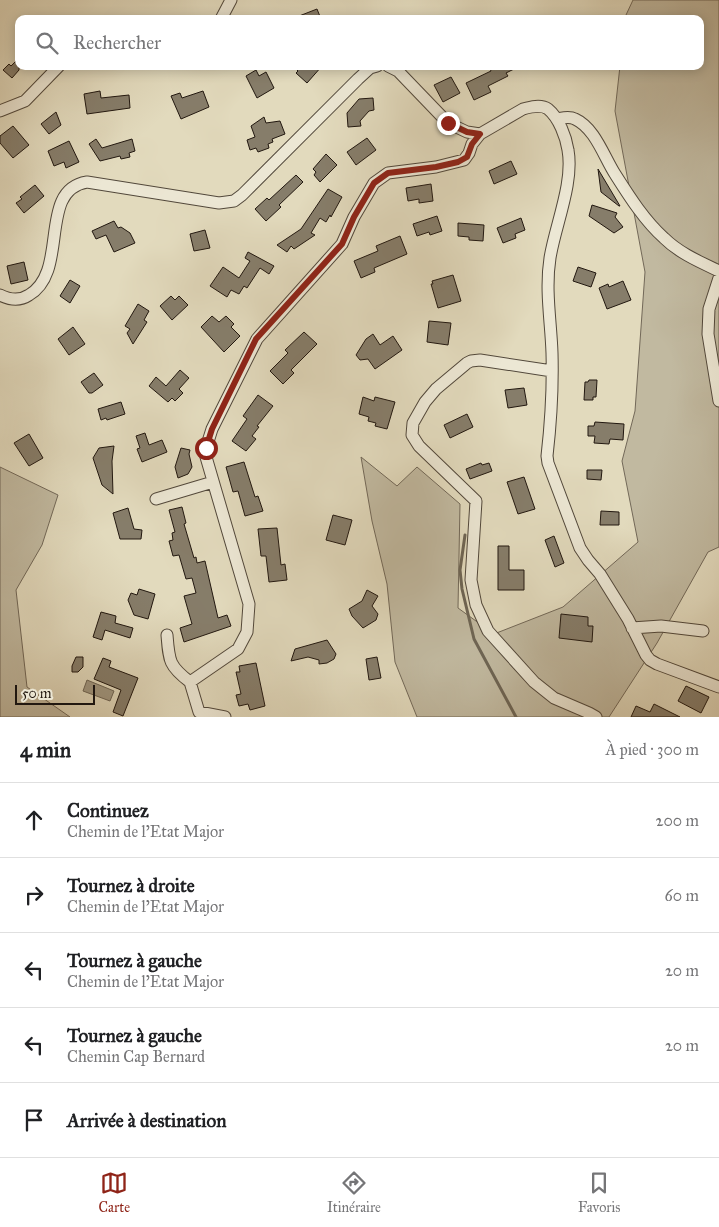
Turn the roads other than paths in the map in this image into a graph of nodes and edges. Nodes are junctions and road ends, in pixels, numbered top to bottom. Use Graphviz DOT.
graph roads {
  1 [pos="231,0"];
  2 [pos="223,15"];
  3 [pos="54,70"];
  4 [pos="368,70"];
  5 [pos="396,70"];
  6 [pos="0,112"];
  7 [pos="557,119"];
  8 [pos="480,134"];
  9 [pos="719,271"];
  10 [pos="719,278"];
  11 [pos="0,295"];
  12 [pos="717,295"];
  13 [pos="552,371"];
  14 [pos="719,401"];
  15 [pos="213,482"];
  16 [pos="156,499"];
  17 [pos="632,628"];
  18 [pos="702,631"];
  19 [pos="167,635"];
  20 [pos="190,682"];
  21 [pos="719,687"];
  22 [pos="225,717"];
  23 [pos="596,717"];
  1 -- 2 [label="street"];
  3 -- 6 [label="street"];
  4 -- 11 [label="street"];
  5 -- 8 [label="street"];
  7 -- 8 [label="street"];
  7 -- 9 [label="street"];
  7 -- 13 [label="street"];
  8 -- 15 [label="street"];
  10 -- 12 [label="street"];
  12 -- 14 [label="street"];
  13 -- 17 [label="street"];
  13 -- 23 [label="street"];
  15 -- 16 [label="street"];
  15 -- 20 [label="street"];
  17 -- 18 [label="street"];
  17 -- 21 [label="street"];
  19 -- 20 [label="street"];
  20 -- 22 [label="street"];
}
